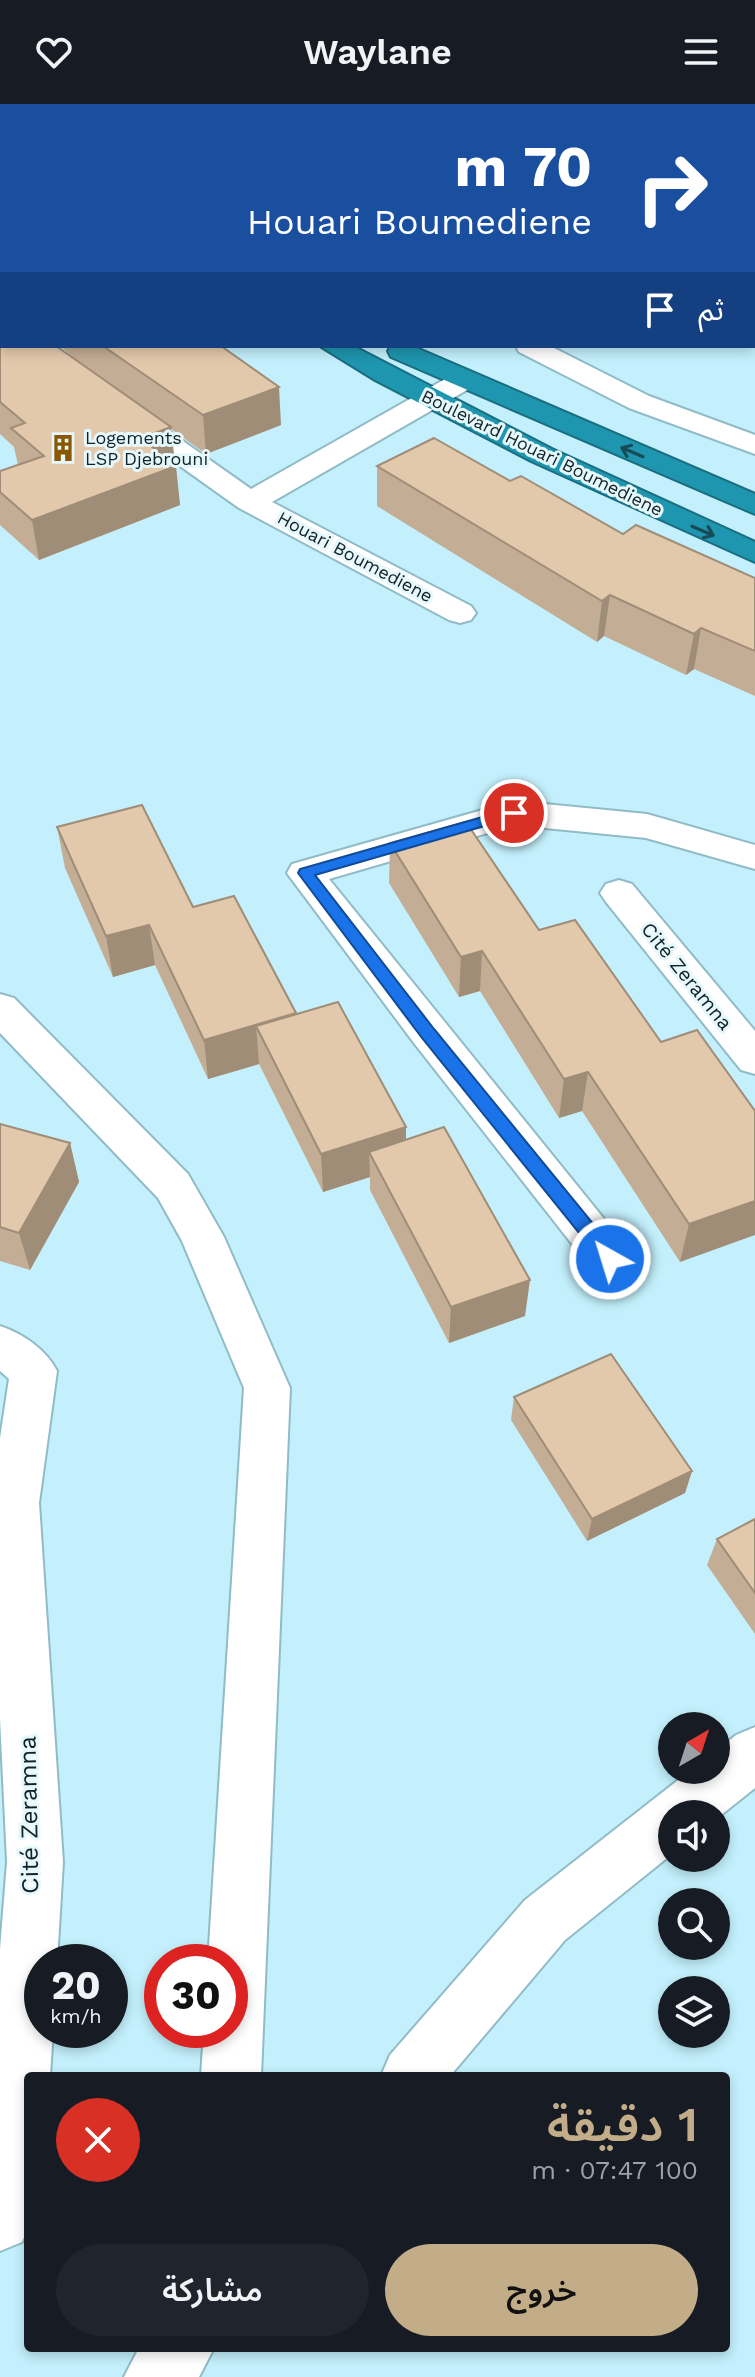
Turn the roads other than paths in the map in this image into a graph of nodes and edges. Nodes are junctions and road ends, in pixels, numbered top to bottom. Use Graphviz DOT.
graph roads {
  1 [pos="41,348"];
  2 [pos="337,348"];
  3 [pos="395,348"];
  4 [pos="533,348"];
  5 [pos="464,380"];
  6 [pos="432,399"];
  7 [pos="755,445"];
  8 [pos="250,502"];
  9 [pos="755,505"];
  10 [pos="755,553"];
  11 [pos="460,613"];
  12 [pos="755,857"];
  13 [pos="619,893"];
  14 [pos="0,1008"];
  15 [pos="755,1059"];
  16 [pos="610,1259"];
  17 [pos="0,1345"];
  18 [pos="7,1504"];
  19 [pos="755,1754"];
  20 [pos="697,1800"];
  21 [pos="658,1830"];
  22 [pos="231,2072"];
  23 [pos="414,2072"];
  24 [pos="0,2220"];
  25 [pos="178,2352"];
  26 [pos="157,2377"];
  1 -- 8 [label="street, Houari Boumediene"];
  2 -- 6 [label="highway, Boulevard Houari Boumediene"];
  3 -- 5 [label="highway, Boulevard Houari Boumediene"];
  4 -- 7 [label="street"];
  5 -- 6 [label="street, Houari Boumediene"];
  9 -- 5 [label="highway, Boulevard Houari Boumediene, one-way"];
  6 -- 8 [label="street, Houari Boumediene"];
  6 -- 10 [label="highway, Boulevard Houari Boumediene, one-way"];
  8 -- 11 [label="street, Houari Boumediene"];
  12 -- 16 [label="street"];
  13 -- 15 [label="street, Cité Zeramna"];
  14 -- 22 [label="street"];
  17 -- 18 [label="street, Cité Zeramna"];
  18 -- 24 [label="street, Cité Zeramna"];
  19 -- 20 [label="street"];
  21 -- 23 [label="street"];
  25 -- 26 [label="street"];
}
